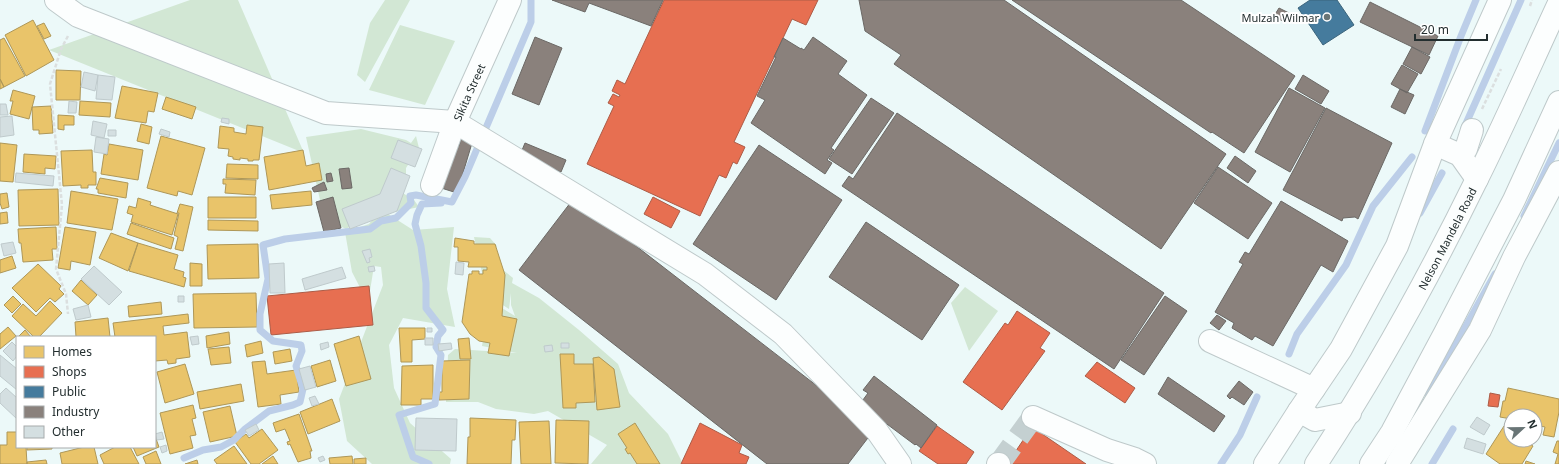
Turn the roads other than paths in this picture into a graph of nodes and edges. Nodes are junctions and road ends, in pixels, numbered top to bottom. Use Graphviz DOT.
graph roads {
  1 [pos="56,0"];
  2 [pos="510,0"];
  3 [pos="1500,0"];
  4 [pos="1559,3"];
  5 [pos="1559,102"];
  6 [pos="455,122"];
  7 [pos="1472,130"];
  8 [pos="1435,144"];
  9 [pos="1460,156"];
  10 [pos="1559,172"];
  11 [pos="1477,179"];
  12 [pos="432,186"];
  13 [pos="1210,341"];
  14 [pos="1314,389"];
  15 [pos="1299,411"];
  16 [pos="1350,413"];
  17 [pos="1033,417"];
  18 [pos="900,464"];
  19 [pos="1145,464"];
  20 [pos="1265,464"];
  21 [pos="1316,464"];
  22 [pos="1371,464"];
  23 [pos="1397,464"];
  1 -- 6 [label="main road"];
  2 -- 6 [label="main road, Sikita Street"];
  3 -- 8 [label="main road"];
  4 -- 11 [label="main road, Nelson Mandela Road"];
  5 -- 22 [label="main road"];
  6 -- 12 [label="main road, Sikita Street"];
  6 -- 18 [label="main road"];
  7 -- 9 [label="main road"];
  8 -- 9 [label="main road"];
  8 -- 14 [label="main road"];
  9 -- 11 [label="main road"];
  10 -- 23 [label="main road"];
  11 -- 16 [label="main road, Nelson Mandela Road"];
  13 -- 14 [label="main road"];
  14 -- 15 [label="main road"];
  15 -- 16 [label="main road"];
  15 -- 20 [label="main road"];
  16 -- 21 [label="main road, Nelson Mandela Road"];
  17 -- 19 [label="main road"];
}
